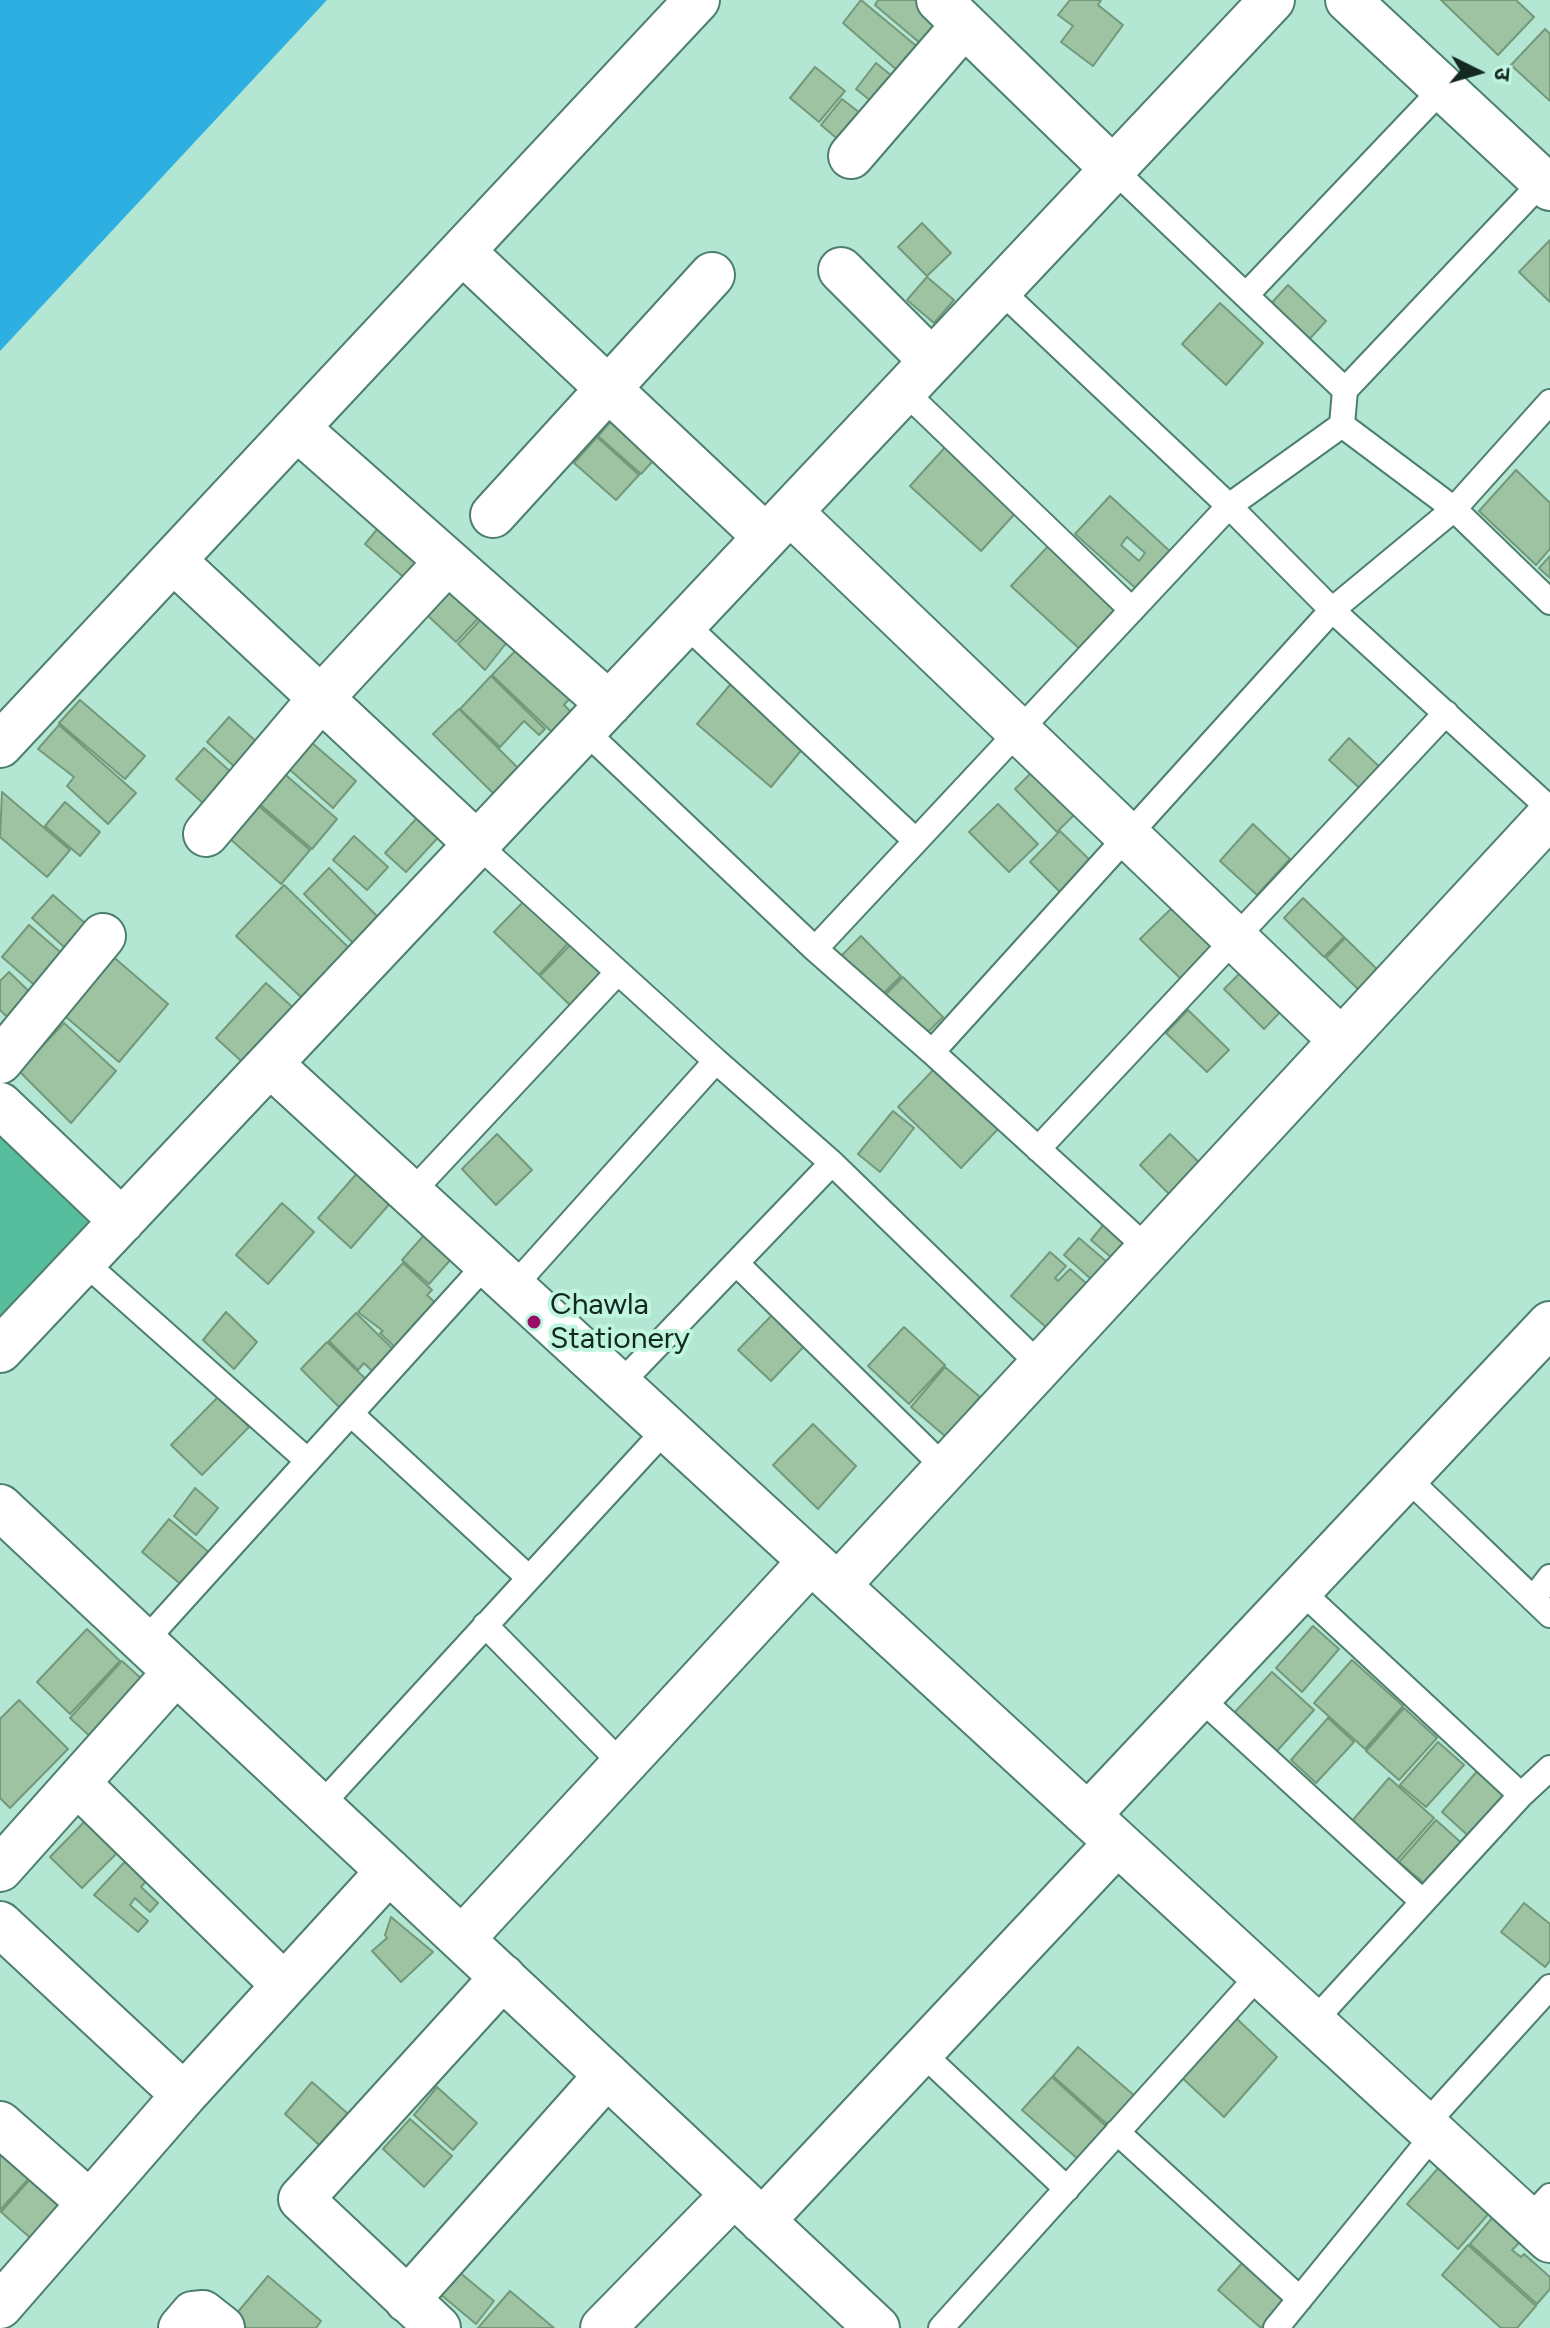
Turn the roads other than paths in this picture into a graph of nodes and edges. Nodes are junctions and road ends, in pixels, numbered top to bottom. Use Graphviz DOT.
graph roads {
  1 [pos="697,0"];
  2 [pos="1272,0"];
  3 [pos="1352,1"];
  4 [pos="951,13"];
  5 [pos="1443,88"];
  6 [pos="851,156"];
  7 [pos="1113,169"];
  8 [pos="1546,185"];
  9 [pos="463,252"];
  10 [pos="841,270"];
  11 [pos="712,275"];
  12 [pos="999,289"];
  13 [pos="1246,295"];
  14 [pos="918,376"];
  15 [pos="608,389"];
  16 [pos="1345,390"];
  17 [pos="1549,406"];
  18 [pos="1342,425"];
  19 [pos="297,428"];
  20 [pos="1229,506"];
  21 [pos="1454,509"];
  22 [pos="493,515"];
  23 [pos="778,525"];
  24 [pos="173,560"];
  25 [pos="447,562"];
  26 [pos="1550,602"];
  27 [pos="1132,610"];
  28 [pos="1332,610"];
  29 [pos="685,624"];
  30 [pos="321,698"];
  31 [pos="1446,713"];
  32 [pos="596,717"];
  33 [pos="1019,731"];
  34 [pos="0,745"];
  35 [pos="1550,809"];
  36 [pos="1550,815"];
  37 [pos="206,834"];
  38 [pos="1128,835"];
  39 [pos="916,841"];
  40 [pos="477,844"];
  41 [pos="103,936"];
  42 [pos="1236,939"];
  43 [pos="815,949"];
  44 [pos="618,972"];
  45 [pos="1341,1040"];
  46 [pos="932,1052"];
  47 [pos="0,1061"];
  48 [pos="716,1061"];
  49 [pos="270,1064"];
  50 [pos="0,1105"];
  51 [pos="1038,1149"];
  52 [pos="832,1163"];
  53 [pos="411,1193"];
  54 [pos="122,1221"];
  55 [pos="1148,1249"];
  56 [pos="84,1262"];
  57 [pos="736,1263"];
  58 [pos="500,1275"];
  59 [pos="1550,1324"];
  60 [pos="0,1350"];
  61 [pos="1041,1366"];
  62 [pos="619,1385"];
  63 [pos="351,1414"];
  64 [pos="667,1428"];
  65 [pos="308,1461"];
  66 [pos="946,1469"];
  67 [pos="1406,1477"];
  68 [pos="0,1507"];
  69 [pos="824,1573"];
  70 [pos="1550,1577"];
  71 [pos="529,1578"];
  72 [pos="1300,1590"];
  73 [pos="1541,1607"];
  74 [pos="485,1625"];
  75 [pos="144,1642"];
  76 [pos="176,1672"];
  77 [pos="1199,1697"];
  78 [pos="622,1764"];
  79 [pos="1550,1768"];
  80 [pos="77,1783"];
  81 [pos="1521,1795"];
  82 [pos="320,1806"];
  83 [pos="1103,1829"];
  84 [pos="4,1854"];
  85 [pos="389,1871"];
  86 [pos="1423,1902"];
  87 [pos="0,1924"];
  88 [pos="462,1939"];
  89 [pos="1260,1974"];
  90 [pos="503,1977"];
  91 [pos="284,1985"];
  92 [pos="1550,1987"];
  93 [pos="1313,2022"];
  94 [pos="921,2052"];
  95 [pos="607,2075"];
  96 [pos="184,2095"];
  97 [pos="0,2124"];
  98 [pos="1430,2129"];
  99 [pos="1117,2132"];
  100 [pos="1067,2189"];
  101 [pos="90,2203"];
  102 [pos="748,2207"];
  103 [pos="1543,2219"];
  104 [pos="1300,2299"];
  105 [pos="0,2306"];
  106 [pos="423,2314"];
  107 [pos="181,2328"];
  108 [pos="222,2328"];
  109 [pos="603,2328"];
  110 [pos="877,2328"];
  111 [pos="941,2328"];
  112 [pos="1276,2328"];
  1 -- 9 [label="street"];
  2 -- 7 [label="street"];
  3 -- 5 [label="street"];
  4 -- 6 [label="street"];
  4 -- 7 [label="street"];
  5 -- 8 [label="street"];
  5 -- 13 [label="lane"];
  7 -- 12 [label="street"];
  7 -- 13 [label="lane"];
  8 -- 16 [label="lane"];
  9 -- 15 [label="street"];
  9 -- 19 [label="street"];
  10 -- 14 [label="street"];
  11 -- 15 [label="street"];
  12 -- 14 [label="street"];
  12 -- 20 [label="lane"];
  13 -- 16 [label="lane"];
  14 -- 23 [label="street"];
  14 -- 27 [label="lane"];
  15 -- 22 [label="street"];
  15 -- 23 [label="street"];
  16 -- 18 [label="lane"];
  17 -- 21 [label="lane"];
  18 -- 20 [label="lane"];
  18 -- 21 [label="lane"];
  19 -- 24 [label="street"];
  19 -- 25 [label="street"];
  20 -- 27 [label="lane"];
  20 -- 28 [label="lane"];
  21 -- 26 [label="lane"];
  21 -- 28 [label="lane"];
  23 -- 29 [label="street"];
  23 -- 33 [label="street"];
  24 -- 30 [label="street"];
  24 -- 34 [label="street"];
  25 -- 30 [label="street"];
  25 -- 32 [label="street"];
  27 -- 33 [label="lane"];
  28 -- 31 [label="lane"];
  28 -- 38 [label="lane"];
  29 -- 32 [label="street"];
  29 -- 39 [label="lane"];
  30 -- 37 [label="street"];
  30 -- 40 [label="street"];
  31 -- 35 [label="lane"];
  31 -- 42 [label="lane"];
  32 -- 40 [label="street"];
  32 -- 43 [label="lane"];
  33 -- 38 [label="street"];
  33 -- 39 [label="lane"];
  36 -- 45 [label="street"];
  38 -- 42 [label="street"];
  38 -- 46 [label="lane"];
  39 -- 43 [label="lane"];
  40 -- 44 [label="lane"];
  40 -- 49 [label="street"];
  41 -- 47 [label="street"];
  42 -- 45 [label="street"];
  42 -- 51 [label="lane"];
  43 -- 46 [label="lane"];
  44 -- 48 [label="lane"];
  44 -- 53 [label="lane"];
  45 -- 55 [label="street"];
  46 -- 51 [label="lane"];
  48 -- 52 [label="lane"];
  48 -- 58 [label="lane"];
  49 -- 53 [label="street"];
  49 -- 54 [label="street"];
  50 -- 54 [label="street"];
  51 -- 55 [label="lane"];
  52 -- 57 [label="lane"];
  52 -- 61 [label="lane"];
  53 -- 58 [label="street"];
  54 -- 56 [label="street"];
  55 -- 61 [label="street"];
  56 -- 60 [label="street"];
  56 -- 65 [label="lane"];
  57 -- 62 [label="lane"];
  57 -- 66 [label="lane"];
  58 -- 62 [label="street"];
  58 -- 63 [label="lane"];
  59 -- 67 [label="street"];
  61 -- 66 [label="street"];
  62 -- 64 [label="street"];
  63 -- 65 [label="lane"];
  63 -- 71 [label="lane"];
  64 -- 69 [label="street"];
  64 -- 71 [label="lane"];
  65 -- 75 [label="lane"];
  66 -- 69 [label="street"];
  67 -- 72 [label="street"];
  67 -- 73 [label="lane"];
  68 -- 75 [label="street"];
  69 -- 78 [label="street"];
  69 -- 83 [label="street"];
  70 -- 73 [label="lane"];
  71 -- 74 [label="lane"];
  72 -- 77 [label="street"];
  72 -- 81 [label="lane"];
  74 -- 78 [label="lane"];
  74 -- 82 [label="lane"];
  75 -- 76 [label="street"];
  76 -- 80 [label="street"];
  76 -- 82 [label="street"];
  77 -- 83 [label="street"];
  77 -- 86 [label="lane"];
  78 -- 88 [label="street"];
  79 -- 81 [label="lane"];
  80 -- 84 [label="street"];
  80 -- 91 [label="street"];
  81 -- 86 [label="lane"];
  82 -- 85 [label="street"];
  83 -- 89 [label="street"];
  83 -- 94 [label="street"];
  85 -- 88 [label="street"];
  85 -- 91 [label="street"];
  86 -- 93 [label="lane"];
  87 -- 96 [label="street"];
  88 -- 90 [label="street"];
  89 -- 93 [label="street"];
  89 -- 99 [label="lane"];
  90 -- 95 [label="street"];
  90 -- 106 [label="street"];
  91 -- 96 [label="street"];
  92 -- 98 [label="lane"];
  93 -- 98 [label="street"];
  94 -- 100 [label="lane"];
  94 -- 102 [label="street"];
  95 -- 102 [label="street"];
  95 -- 106 [label="street"];
  96 -- 101 [label="street"];
  97 -- 101 [label="street"];
  98 -- 103 [label="street"];
  98 -- 104 [label="lane"];
  99 -- 100 [label="lane"];
  99 -- 104 [label="lane"];
  100 -- 111 [label="lane"];
  101 -- 105 [label="street"];
  102 -- 109 [label="street"];
  102 -- 110 [label="street"];
  104 -- 112 [label="lane"];
  107 -- 108 [label="street"];
}
